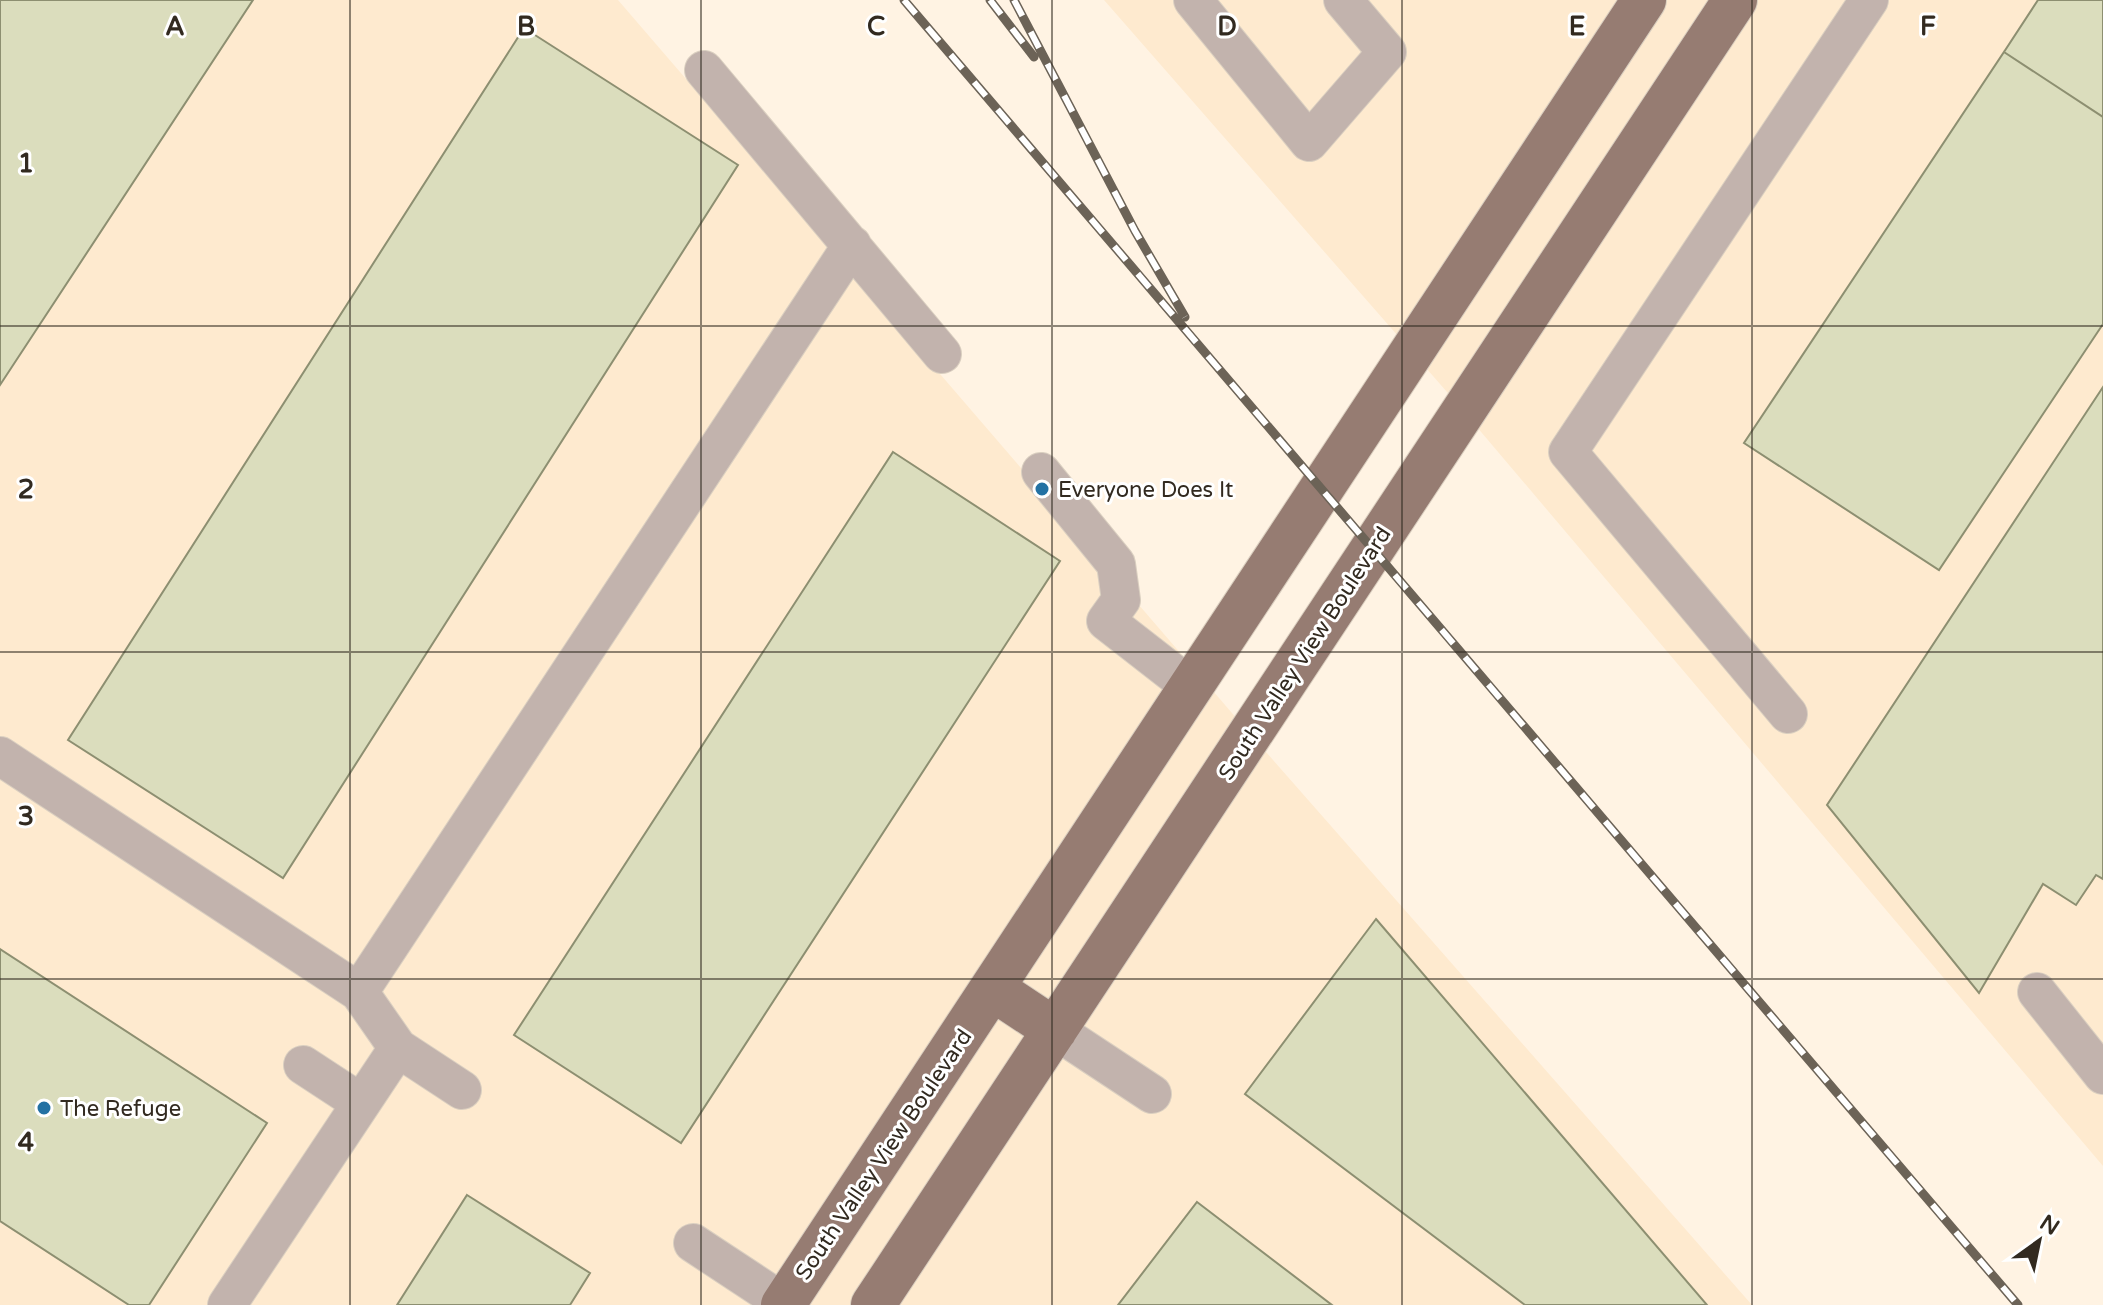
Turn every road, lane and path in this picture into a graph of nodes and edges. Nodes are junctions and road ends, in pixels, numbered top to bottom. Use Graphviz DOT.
graph roads {
  1 [pos="1193,0"];
  2 [pos="1343,0"];
  3 [pos="1644,0"];
  4 [pos="1735,0"];
  5 [pos="1869,0"];
  6 [pos="704,70"];
  7 [pos="852,245"];
  8 [pos="942,354"];
  9 [pos="1041,472"];
  10 [pos="1192,688"];
  11 [pos="1788,714"];
  12 [pos="0,756"];
  13 [pos="993,989"];
  14 [pos="359,992"];
  15 [pos="2037,992"];
  16 [pos="1055,1030"];
  17 [pos="398,1048"];
  18 [pos="303,1065"];
  19 [pos="2103,1075"];
  20 [pos="462,1090"];
  21 [pos="1152,1094"];
  22 [pos="361,1103"];
  23 [pos="693,1243"];
  24 [pos="785,1304"];
  25 [pos="227,1305"];
  26 [pos="873,1305"];
  1 -- 2 [label="lane"];
  3 -- 10 [label="main road, South Valley View Boulevard"];
  4 -- 16 [label="main road, South Valley View Boulevard"];
  5 -- 11 [label="lane"];
  6 -- 7 [label="lane"];
  7 -- 8 [label="lane"];
  7 -- 14 [label="lane"];
  9 -- 10 [label="lane"];
  10 -- 13 [label="main road, South Valley View Boulevard"];
  12 -- 14 [label="lane"];
  13 -- 16 [label="main road"];
  13 -- 24 [label="main road, South Valley View Boulevard"];
  14 -- 17 [label="lane"];
  15 -- 19 [label="lane"];
  16 -- 21 [label="lane"];
  16 -- 26 [label="main road, South Valley View Boulevard"];
  17 -- 20 [label="lane"];
  17 -- 22 [label="lane"];
  18 -- 22 [label="lane"];
  22 -- 25 [label="lane"];
  23 -- 24 [label="lane"];
}
